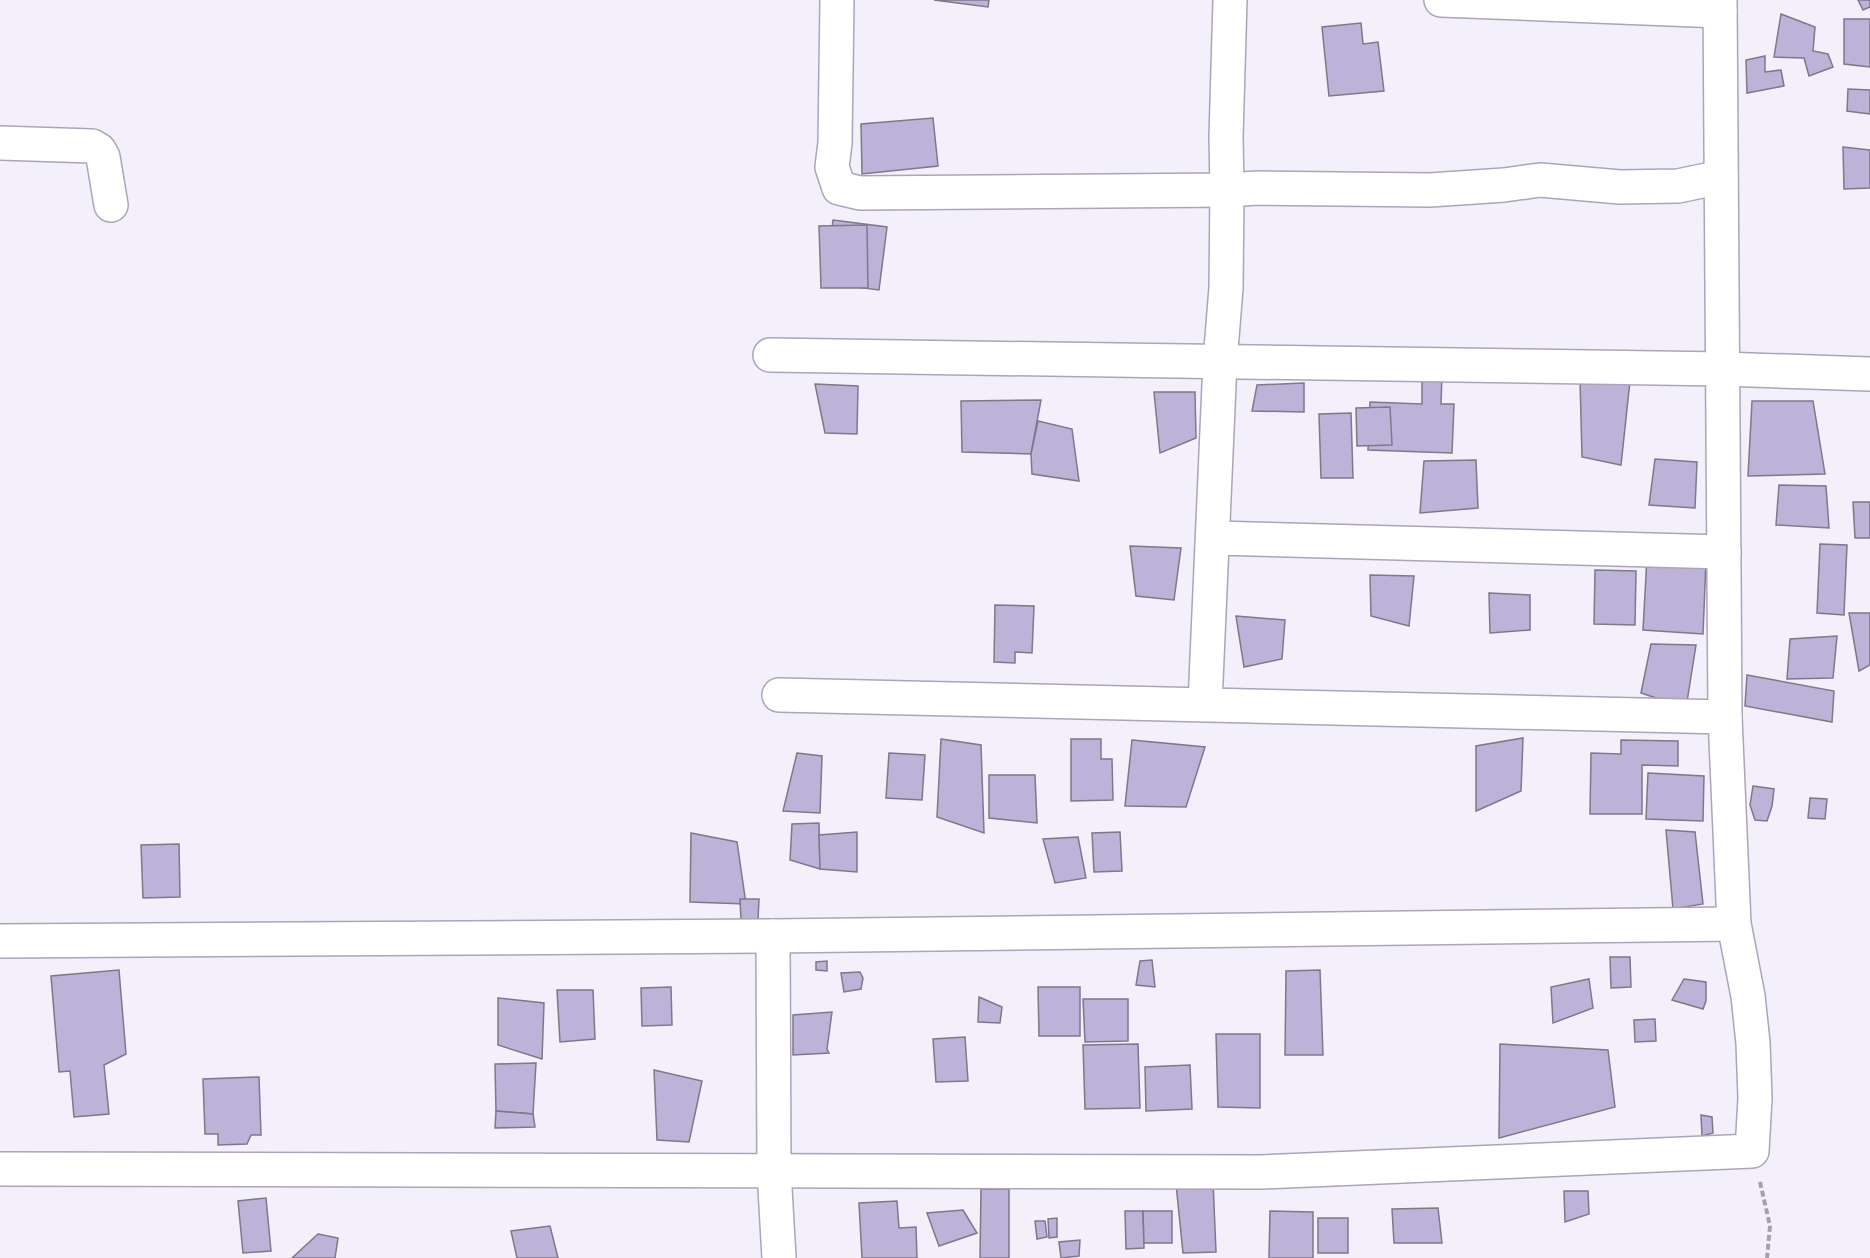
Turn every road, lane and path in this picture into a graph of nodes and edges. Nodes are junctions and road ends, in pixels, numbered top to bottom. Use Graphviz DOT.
graph roads {
  1 [pos="837,0"];
  2 [pos="1230,0"];
  3 [pos="1442,0"];
  4 [pos="1720,5"];
  5 [pos="0,143"];
  6 [pos="1721,177"];
  7 [pos="1227,190"];
  8 [pos="111,205"];
  9 [pos="770,354"];
  10 [pos="1220,362"];
  11 [pos="1723,369"];
  12 [pos="1870,374"];
  13 [pos="1213,538"];
  14 [pos="1724,552"];
  15 [pos="779,694"];
  16 [pos="1205,704"];
  17 [pos="1725,717"];
  18 [pos="1734,924"];
  19 [pos="773,936"];
  20 [pos="0,941"];
  21 [pos="1752,1151"];
  22 [pos="0,1169"];
  23 [pos="774,1171"];
  24 [pos="779,1258"];
  25 [pos="1767,1258"];
  1 -- 7 [label="street"];
  2 -- 7 [label="street"];
  3 -- 4 [label="street"];
  4 -- 6 [label="street"];
  5 -- 8 [label="street"];
  6 -- 7 [label="street"];
  6 -- 11 [label="street"];
  7 -- 10 [label="street"];
  9 -- 10 [label="street"];
  10 -- 11 [label="street"];
  10 -- 13 [label="street"];
  11 -- 12 [label="street"];
  11 -- 14 [label="street"];
  13 -- 14 [label="street"];
  13 -- 16 [label="street"];
  14 -- 17 [label="street"];
  15 -- 16 [label="street"];
  16 -- 17 [label="street"];
  17 -- 18 [label="street"];
  18 -- 19 [label="street"];
  18 -- 21 [label="street"];
  19 -- 20 [label="street"];
  19 -- 23 [label="street"];
  21 -- 23 [label="street"];
  21 -- 25 [label="path"];
  22 -- 23 [label="street"];
  23 -- 24 [label="street"];
}
